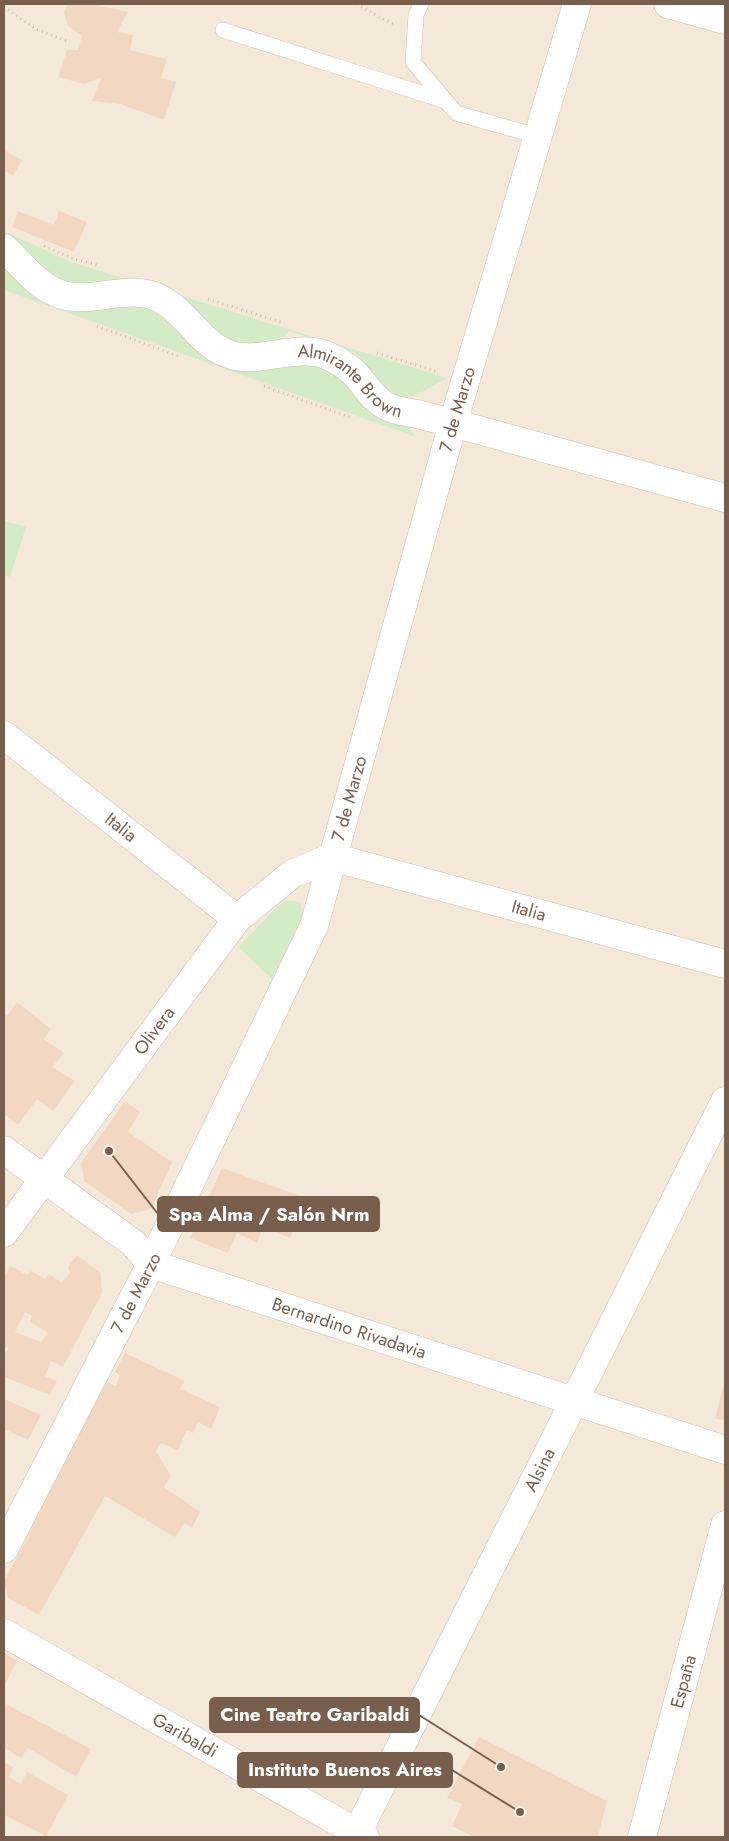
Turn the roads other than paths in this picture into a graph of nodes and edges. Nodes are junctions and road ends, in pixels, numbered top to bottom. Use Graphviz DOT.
graph roads {
  1 [pos="421,4"];
  2 [pos="577,4"];
  3 [pos="668,4"];
  4 [pos="725,20"];
  5 [pos="223,30"];
  6 [pos="446,102"];
  7 [pos="537,136"];
  8 [pos="4,248"];
  9 [pos="453,423"];
  10 [pos="725,498"];
  11 [pos="4,735"];
  12 [pos="332,857"];
  13 [pos="237,919"];
  14 [pos="725,964"];
  15 [pos="725,1101"];
  16 [pos="4,1150"];
  17 [pos="44,1180"];
  18 [pos="4,1233"];
  19 [pos="151,1264"];
  20 [pos="573,1401"];
  21 [pos="725,1450"];
  22 [pos="725,1525"];
  23 [pos="4,1549"];
  24 [pos="4,1633"];
  25 [pos="359,1836"];
  26 [pos="642,1837"];
  1 -- 6 [label="lane"];
  2 -- 7 [label="street, 7 de Marzo"];
  3 -- 4 [label="street"];
  5 -- 6 [label="lane"];
  6 -- 7 [label="lane"];
  7 -- 9 [label="street, 7 de Marzo"];
  8 -- 9 [label="street, Almirante Brown"];
  9 -- 10 [label="street, Almirante Brown"];
  9 -- 12 [label="street, 7 de Marzo"];
  11 -- 13 [label="street, Italia"];
  12 -- 13 [label="street, Olivera"];
  12 -- 14 [label="street, Italia"];
  12 -- 19 [label="street, 7 de Marzo"];
  13 -- 17 [label="street, Olivera"];
  15 -- 20 [label="street, Alsina"];
  16 -- 17 [label="street"];
  17 -- 18 [label="street, Olivera"];
  17 -- 19 [label="street"];
  19 -- 20 [label="street, Bernardino Rivadavia"];
  19 -- 23 [label="street, 7 de Marzo"];
  20 -- 21 [label="street, Bernardino Rivadavia"];
  20 -- 25 [label="street, Alsina"];
  22 -- 26 [label="street, España"];
  24 -- 25 [label="street, Garibaldi"];
}
